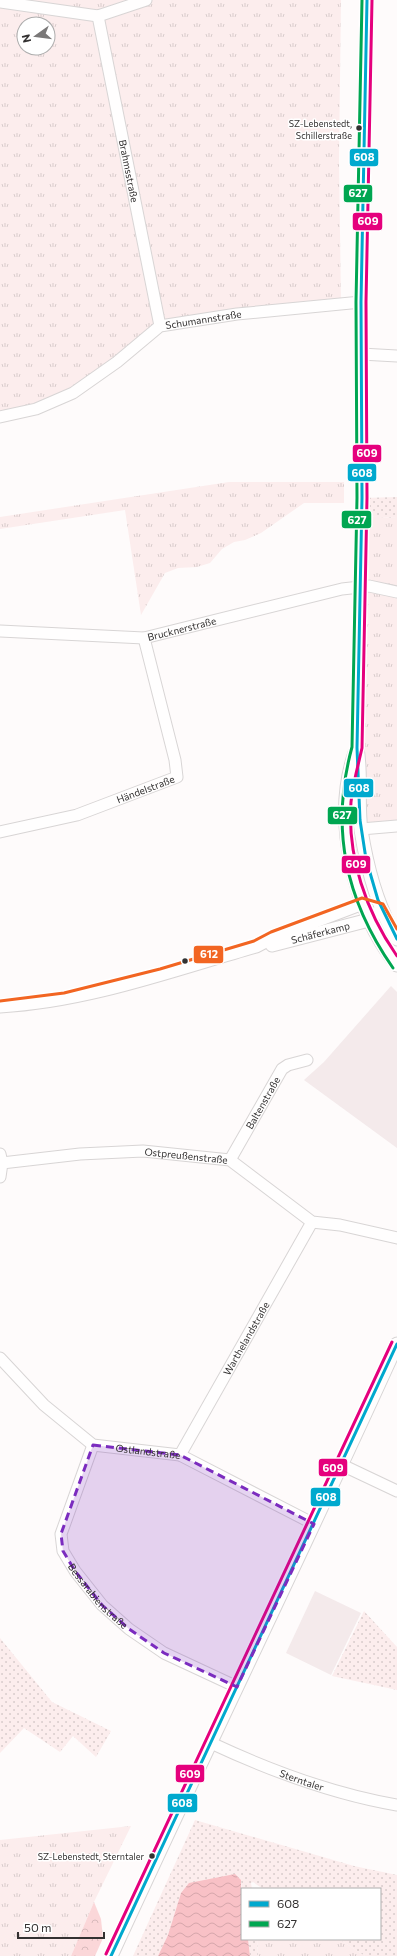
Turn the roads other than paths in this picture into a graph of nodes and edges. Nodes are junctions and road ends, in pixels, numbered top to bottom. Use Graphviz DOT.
graph roads {
  1 [pos="146,0"];
  2 [pos="367,0"];
  3 [pos="0,2"];
  4 [pos="98,16"];
  5 [pos="361,302"];
  6 [pos="160,326"];
  7 [pos="360,354"];
  8 [pos="397,356"];
  9 [pos="0,417"];
  10 [pos="360,587"];
  11 [pos="397,592"];
  12 [pos="0,631"];
  13 [pos="144,638"];
  14 [pos="357,748"];
  15 [pos="397,826"];
  16 [pos="364,829"];
  17 [pos="0,832"];
  18 [pos="362,903"];
  19 [pos="380,908"];
  20 [pos="369,920"];
  21 [pos="397,940"];
  22 [pos="256,946"];
  23 [pos="397,965"];
  24 [pos="0,1006"];
  25 [pos="307,1060"];
  26 [pos="1,1158"];
  27 [pos="230,1160"];
  28 [pos="0,1178"];
  29 [pos="312,1222"];
  30 [pos="397,1238"];
  31 [pos="397,1344"];
  32 [pos="0,1358"];
  33 [pos="93,1445"];
  34 [pos="180,1455"];
  35 [pos="342,1465"];
  36 [pos="397,1491"];
  37 [pos="314,1524"];
  38 [pos="237,1687"];
  39 [pos="211,1743"];
  40 [pos="397,1805"];
  41 [pos="111,1956"];
  1 -- 4 [label="street"];
  2 -- 5 [label="street"];
  3 -- 4 [label="street"];
  4 -- 6 [label="street, Brahmsstraße"];
  5 -- 6 [label="street, Schumannstraße"];
  5 -- 7 [label="street"];
  6 -- 9 [label="street, Schumannstraße"];
  7 -- 8 [label="street"];
  7 -- 10 [label="street"];
  10 -- 11 [label="street, Brucknerstraße"];
  10 -- 13 [label="street, Brucknerstraße"];
  10 -- 14 [label="street"];
  12 -- 13 [label="street, Brucknerstraße"];
  13 -- 17 [label="street, Händelstraße"];
  14 -- 16 [label="street"];
  14 -- 18 [label="street"];
  15 -- 16 [label="street"];
  16 -- 19 [label="street"];
  18 -- 19 [label="street"];
  18 -- 20 [label="street"];
  18 -- 22 [label="street, Schäferkamp"];
  19 -- 20 [label="street"];
  19 -- 21 [label="street"];
  20 -- 22 [label="street, Schäferkamp"];
  20 -- 23 [label="street"];
  22 -- 24 [label="street, Schäferkamp"];
  25 -- 27 [label="street, Baltenstraße"];
  26 -- 27 [label="street, Ostpreußenstraße"];
  26 -- 28 [label="street"];
  27 -- 29 [label="street, Ostpreußenstraße"];
  29 -- 30 [label="street"];
  29 -- 34 [label="street, Warthelandstraße"];
  31 -- 35 [label="street"];
  32 -- 33 [label="street"];
  33 -- 34 [label="street, Ostlandstraße"];
  33 -- 38 [label="street, Bessarabienstraße"];
  34 -- 37 [label="street, Ostlandstraße"];
  35 -- 36 [label="street"];
  35 -- 37 [label="street"];
  37 -- 38 [label="street"];
  38 -- 39 [label="street"];
  39 -- 40 [label="street, Sterntaler"];
  39 -- 41 [label="street"];
}
